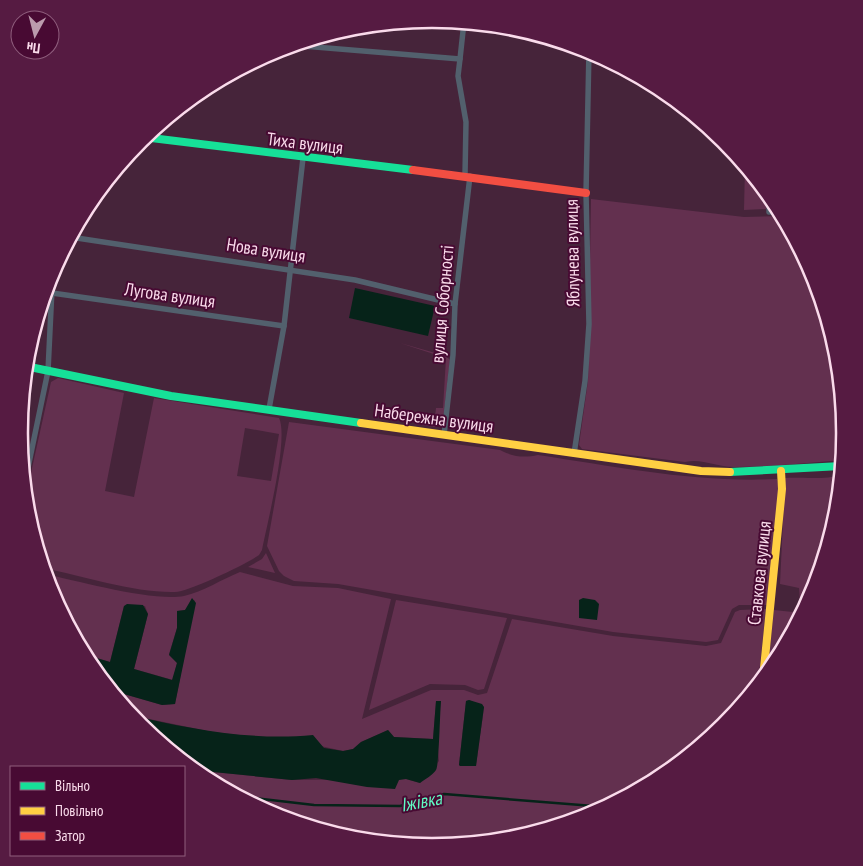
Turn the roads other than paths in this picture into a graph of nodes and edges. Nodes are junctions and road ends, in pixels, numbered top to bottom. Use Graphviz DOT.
graph roads {
  1 [pos="463,29"];
  2 [pos="310,47"];
  3 [pos="460,59"];
  4 [pos="589,59"];
  5 [pos="154,138"];
  6 [pos="303,158"];
  7 [pos="467,175"];
  8 [pos="586,193"];
  9 [pos="77,238"];
  10 [pos="291,269"];
  11 [pos="52,293"];
  12 [pos="455,304"];
  13 [pos="284,326"];
  14 [pos="33,368"];
  15 [pos="48,371"];
  16 [pos="269,409"];
  17 [pos="444,435"];
  18 [pos="574,454"];
  19 [pos="28,465"];
  20 [pos="834,467"];
  21 [pos="781,471"];
  22 [pos="765,662"];
  1 -- 3 [label="street"];
  2 -- 3 [label="street"];
  3 -- 7 [label="street"];
  4 -- 8 [label="street, Яблунева вулиця"];
  5 -- 6 [label="street, Тиха вулиця"];
  6 -- 7 [label="street, Тиха вулиця"];
  6 -- 10 [label="street"];
  7 -- 8 [label="street, Тиха вулиця"];
  7 -- 12 [label="street, вулиця Соборності"];
  8 -- 18 [label="street, Яблунева вулиця"];
  9 -- 10 [label="street, Нова вулиця"];
  10 -- 12 [label="street, Нова вулиця"];
  10 -- 13 [label="street"];
  11 -- 13 [label="street, Лугова вулиця"];
  11 -- 15 [label="street"];
  12 -- 17 [label="street, вулиця Соборності"];
  13 -- 16 [label="street"];
  14 -- 15 [label="street, Набережна вулиця"];
  15 -- 16 [label="street, Набережна вулиця"];
  15 -- 19 [label="street"];
  16 -- 17 [label="street, Набережна вулиця"];
  17 -- 18 [label="street, Набережна вулиця"];
  18 -- 21 [label="street, Набережна вулиця"];
  20 -- 21 [label="street, Набережна вулиця"];
  21 -- 22 [label="street, Ставкова вулиця"];
}
